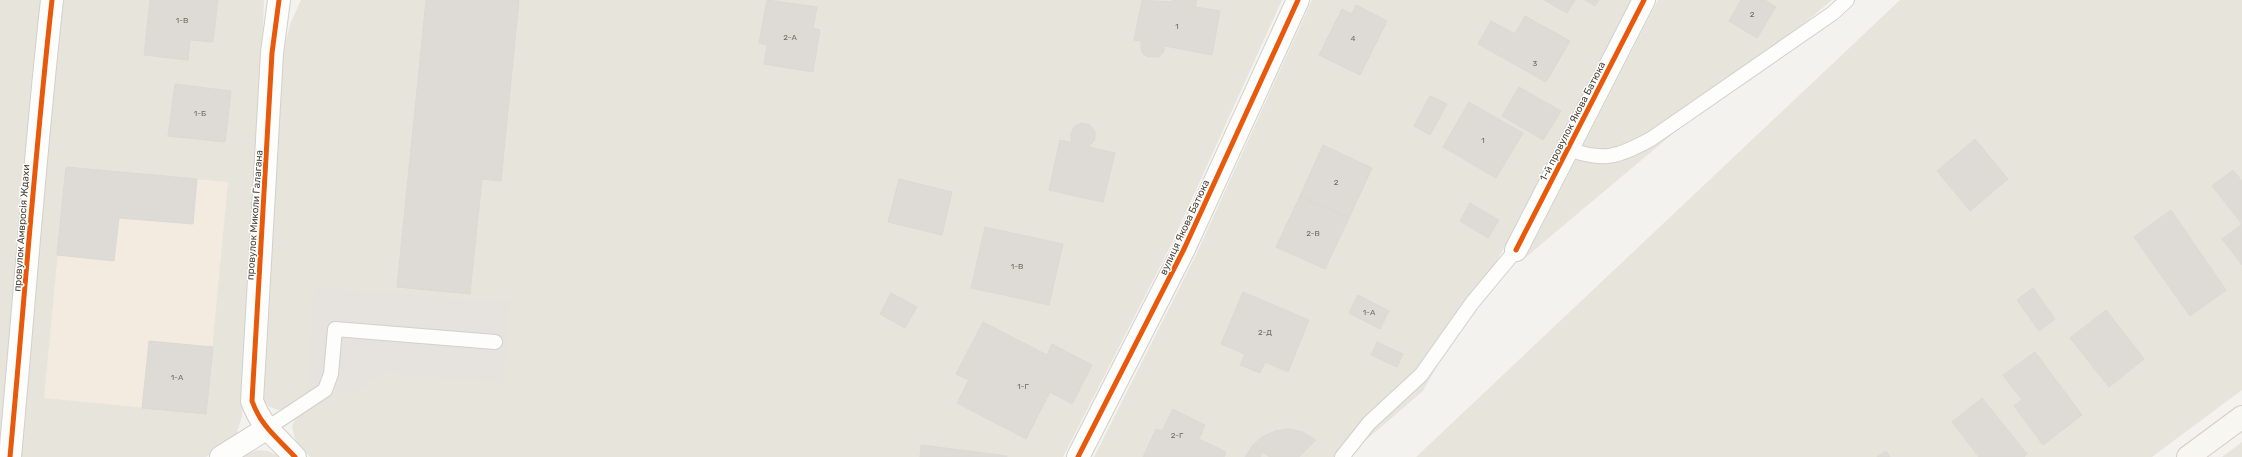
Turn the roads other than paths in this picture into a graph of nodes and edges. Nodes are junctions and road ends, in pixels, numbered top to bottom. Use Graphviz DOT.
graph roads {
  1 [pos="52,0"];
  2 [pos="279,0"];
  3 [pos="1298,0"];
  4 [pos="1644,0"];
  5 [pos="1847,0"];
  6 [pos="1568,150"];
  7 [pos="1516,250"];
  8 [pos="495,342"];
  9 [pos="2242,417"];
  10 [pos="266,429"];
  11 [pos="10,457"];
  12 [pos="221,457"];
  13 [pos="295,457"];
  14 [pos="1078,457"];
  15 [pos="1342,457"];
  16 [pos="2188,457"];
  1 -- 11 [label="street, провулок Амвросія Ждахи"];
  2 -- 10 [label="street, провулок Миколи Галагана"];
  3 -- 14 [label="street, вулиця Якова Батюка"];
  4 -- 6 [label="street, 1-й провулок Якова Батюка"];
  5 -- 6 [label="lane"];
  6 -- 7 [label="street, 1-й провулок Якова Батюка"];
  7 -- 15 [label="lane"];
  8 -- 10 [label="lane"];
  9 -- 16 [label="street"];
  10 -- 12 [label="street"];
  10 -- 13 [label="street, провулок Миколи Галагана"];
}
